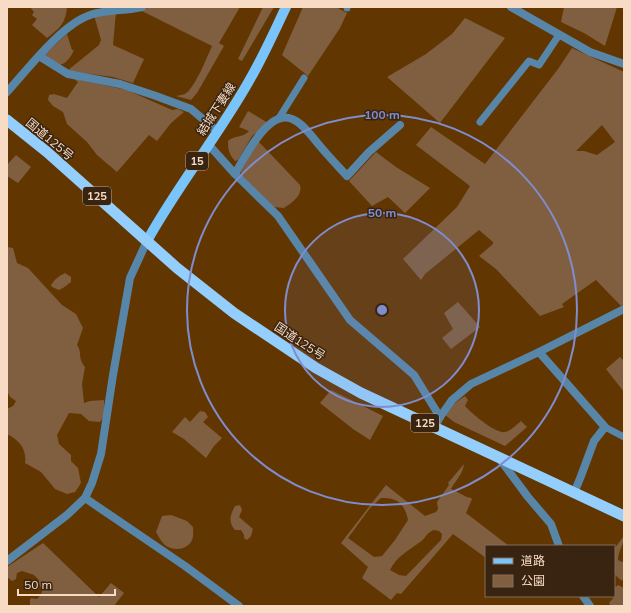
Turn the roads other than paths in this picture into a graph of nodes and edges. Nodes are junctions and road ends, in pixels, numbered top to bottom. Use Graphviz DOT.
graph roads {
  1 [pos="142,7"];
  2 [pos="286,7"];
  3 [pos="510,7"];
  4 [pos="559,35"];
  5 [pos="39,56"];
  6 [pos="624,64"];
  7 [pos="304,78"];
  8 [pos="7,92"];
  9 [pos="279,118"];
  10 [pos="7,120"];
  11 [pos="480,122"];
  12 [pos="400,125"];
  13 [pos="217,131"];
  14 [pos="208,144"];
  15 [pos="235,174"];
  16 [pos="147,241"];
  17 [pos="624,309"];
  18 [pos="539,352"];
  19 [pos="440,417"];
  20 [pos="604,427"];
  21 [pos="434,428"];
  22 [pos="624,437"];
  23 [pos="497,456"];
  24 [pos="574,493"];
  25 [pos="85,498"];
  26 [pos="624,516"];
  27 [pos="559,545"];
  28 [pos="7,561"];
  29 [pos="584,597"];
  30 [pos="239,606"];
  31 [pos="590,606"];
  1 -- 5 [label="street"];
  2 -- 13 [label="main road, 結城下妻線 / 15"];
  3 -- 4 [label="street"];
  4 -- 6 [label="street"];
  4 -- 11 [label="lane"];
  5 -- 8 [label="street"];
  5 -- 13 [label="street"];
  7 -- 9 [label="lane"];
  9 -- 12 [label="street"];
  9 -- 15 [label="street"];
  10 -- 16 [label="highway, 国道125号 / 125"];
  13 -- 14 [label="main road, 結城下妻線 / 15"];
  14 -- 15 [label="street"];
  14 -- 16 [label="main road, 結城下妻線 / 15"];
  15 -- 19 [label="street"];
  16 -- 21 [label="highway, 国道125号 / 125"];
  16 -- 25 [label="street"];
  17 -- 18 [label="street"];
  18 -- 19 [label="street"];
  18 -- 20 [label="street"];
  19 -- 21 [label="street"];
  20 -- 22 [label="lane"];
  20 -- 24 [label="street"];
  21 -- 23 [label="highway, 国道125号 / 125"];
  23 -- 24 [label="highway, 国道125号 / 125"];
  23 -- 27 [label="street"];
  24 -- 26 [label="highway, 国道125号 / 125"];
  25 -- 28 [label="street"];
  25 -- 30 [label="street"];
  29 -- 31 [label="street"];
}
